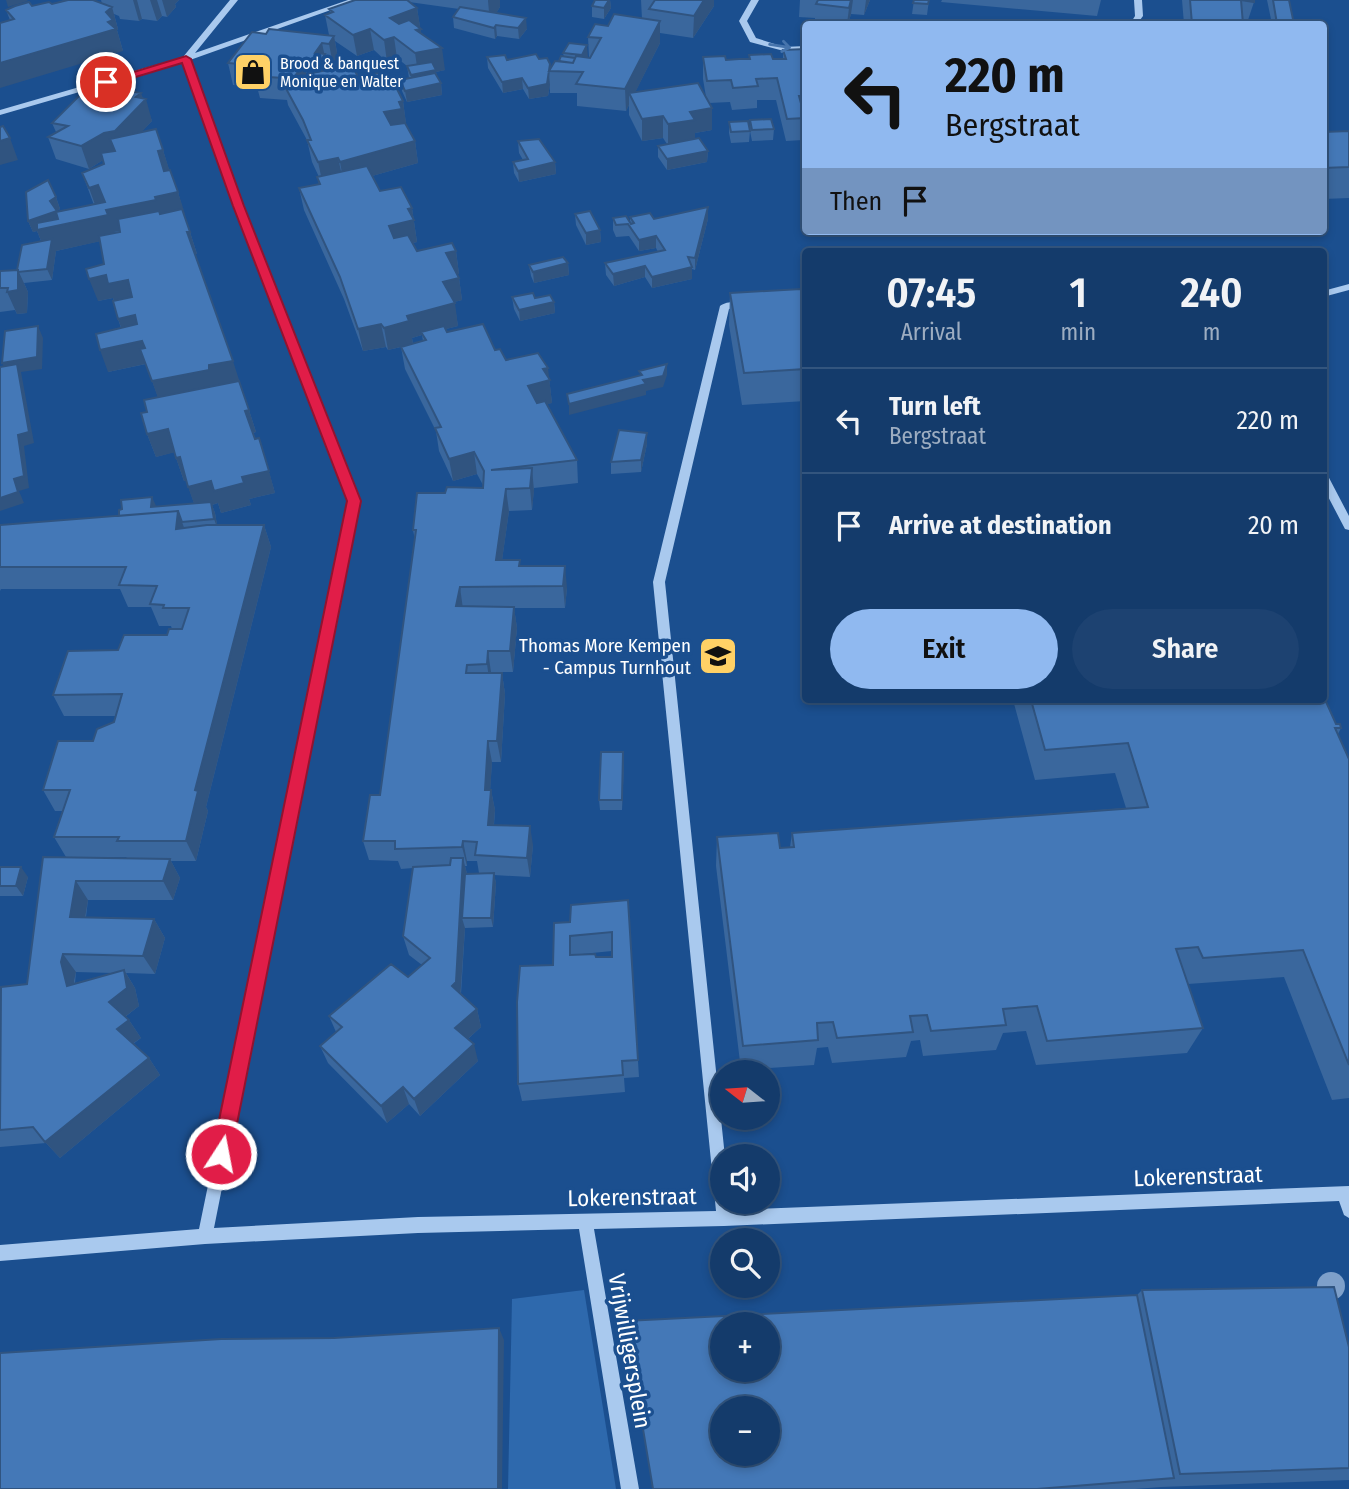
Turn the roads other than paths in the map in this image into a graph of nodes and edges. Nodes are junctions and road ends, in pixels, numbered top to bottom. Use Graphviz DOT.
graph roads {
  1 [pos="234,0"];
  2 [pos="355,0"];
  3 [pos="755,0"];
  4 [pos="1138,0"];
  5 [pos="1135,21"];
  6 [pos="802,48"];
  7 [pos="186,59"];
  8 [pos="0,113"];
  9 [pos="1349,287"];
  10 [pos="1327,293"];
  11 [pos="752,305"];
  12 [pos="1327,485"];
  13 [pos="1349,526"];
  14 [pos="1347,1193"];
  15 [pos="1349,1210"];
  16 [pos="724,1218"];
  17 [pos="585,1221"];
  18 [pos="205,1236"];
  19 [pos="0,1253"];
  20 [pos="630,1489"];
  1 -- 7 [label="street"];
  2 -- 7 [label="street"];
  3 -- 6 [label="street, one-way"];
  4 -- 5 [label="street"];
  7 -- 8 [label="street"];
  7 -- 18 [label="street"];
  9 -- 10 [label="street"];
  11 -- 16 [label="street"];
  12 -- 13 [label="street"];
  14 -- 15 [label="street"];
  14 -- 16 [label="street, Lokerenstraat"];
  16 -- 17 [label="street, Lokerenstraat"];
  17 -- 18 [label="street, Lokerenstraat"];
  17 -- 20 [label="street, Vrijwilligersplein"];
  18 -- 19 [label="street, Lokerenstraat"];
}
